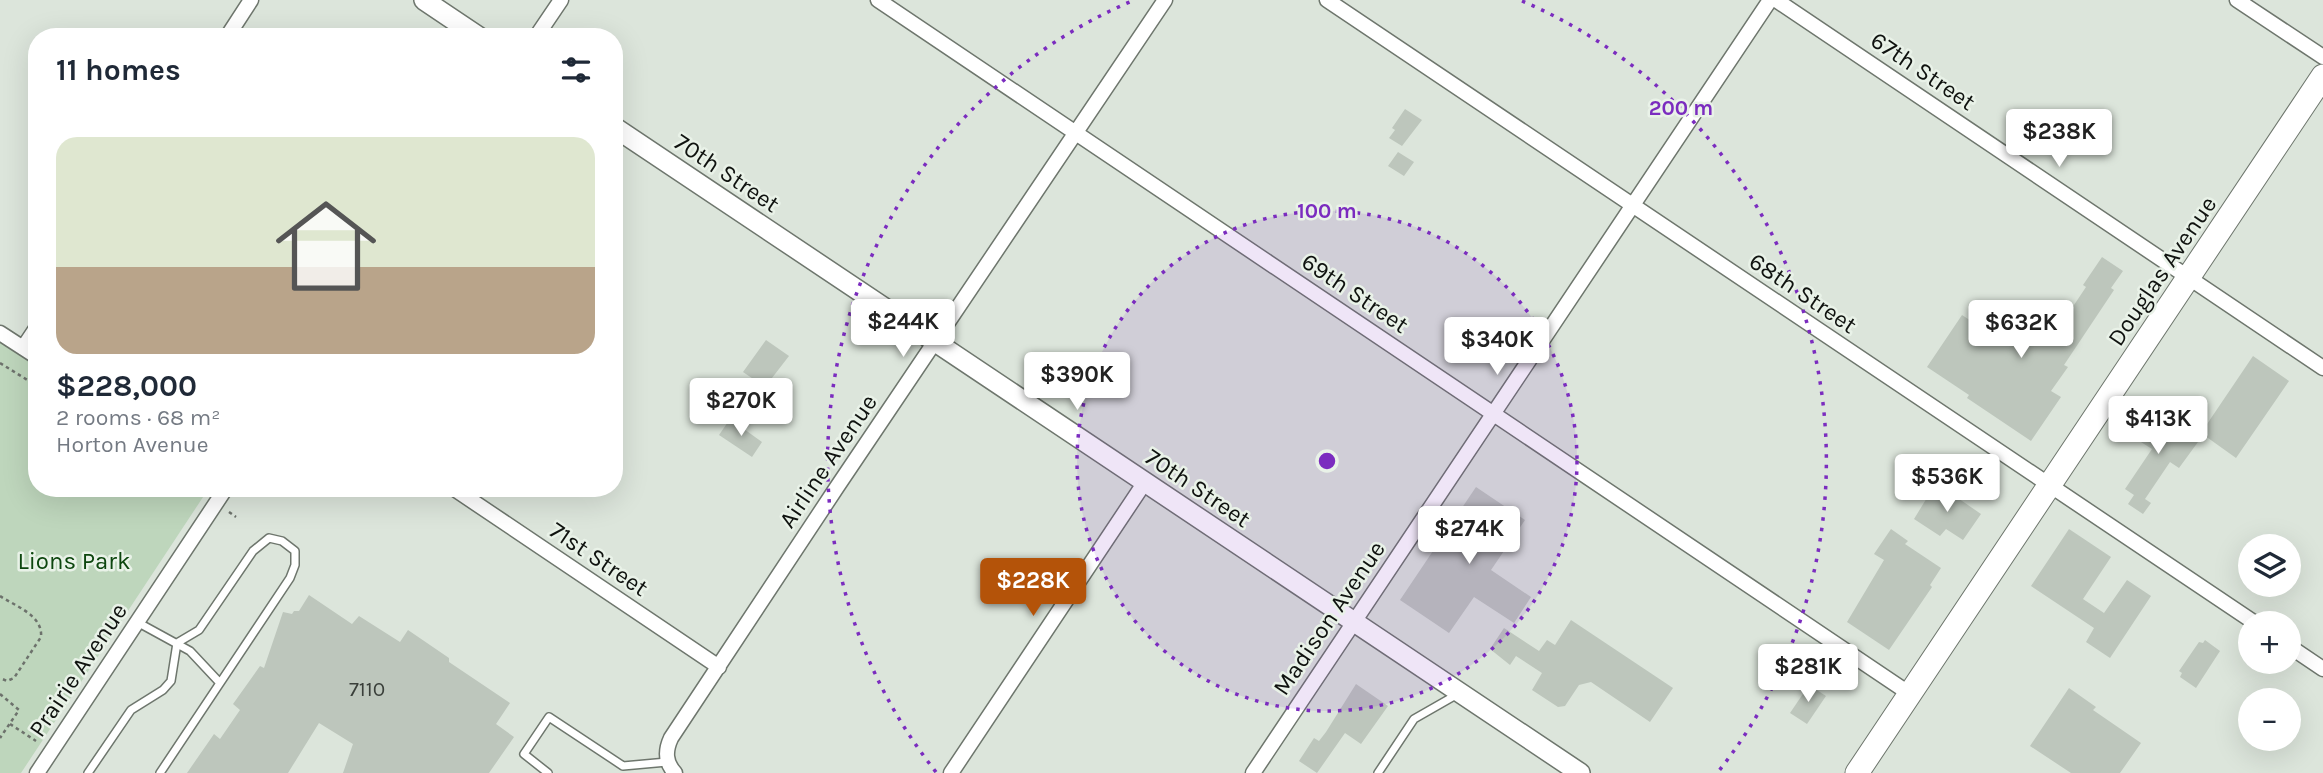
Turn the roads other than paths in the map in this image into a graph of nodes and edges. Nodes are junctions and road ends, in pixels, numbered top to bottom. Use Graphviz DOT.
graph roads {
  1 [pos="251,0"];
  2 [pos="424,0"];
  3 [pos="561,0"];
  4 [pos="878,0"];
  5 [pos="1165,0"];
  6 [pos="1327,0"];
  7 [pos="1770,0"];
  8 [pos="1776,0"];
  9 [pos="2237,0"];
  10 [pos="233,28"];
  11 [pos="466,28"];
  12 [pos="542,28"];
  13 [pos="2323,57"];
  14 [pos="2323,76"];
  15 [pos="1076,132"];
  16 [pos="623,133"];
  17 [pos="1632,206"];
  18 [pos="2189,278"];
  19 [pos="0,333"];
  20 [pos="28,340"];
  21 [pos="936,342"];
  22 [pos="23,348"];
  23 [pos="28,351"];
  24 [pos="2323,368"];
  25 [pos="1493,414"];
  26 [pos="1145,482"];
  27 [pos="2049,486"];
  28 [pos="220,497"];
  29 [pos="466,497"];
  30 [pos="2238,612"];
  31 [pos="137,622"];
  32 [pos="1354,622"];
  33 [pos="177,643"];
  34 [pos="2301,654"];
  35 [pos="719,667"];
  36 [pos="2323,669"];
  37 [pos="220,683"];
  38 [pos="1460,693"];
  39 [pos="1910,694"];
  40 [pos="623,765"];
  41 [pos="671,767"];
  42 [pos="37,773"];
  43 [pos="88,773"];
  44 [pos="160,773"];
  45 [pos="548,773"];
  46 [pos="616,773"];
  47 [pos="951,773"];
  48 [pos="1253,773"];
  49 [pos="1377,773"];
  50 [pos="1580,773"];
  51 [pos="1857,773"];
  1 -- 10 [label="street"];
  2 -- 11 [label="main road"];
  3 -- 12 [label="street"];
  4 -- 15 [label="street, 69th Street"];
  5 -- 15 [label="street, Airline Avenue"];
  6 -- 17 [label="street, 68th Street"];
  7 -- 17 [label="street, Madison Avenue"];
  8 -- 18 [label="street, 67th Street"];
  9 -- 13 [label="street"];
  14 -- 18 [label="main road, Douglas Avenue"];
  15 -- 21 [label="street, Airline Avenue"];
  15 -- 25 [label="street, 69th Street"];
  16 -- 21 [label="main road, 70th Street"];
  17 -- 25 [label="street, Madison Avenue"];
  17 -- 27 [label="street, 68th Street"];
  18 -- 24 [label="street, 67th Street"];
  18 -- 27 [label="main road, Douglas Avenue"];
  19 -- 22 [label="street"];
  20 -- 22 [label="street"];
  21 -- 26 [label="main road, 70th Street"];
  21 -- 35 [label="street, Airline Avenue"];
  22 -- 23 [label="street"];
  25 -- 32 [label="street, Madison Avenue"];
  25 -- 39 [label="street, 69th Street"];
  26 -- 32 [label="main road, 70th Street"];
  26 -- 47 [label="street"];
  27 -- 30 [label="street, 68th Street"];
  27 -- 39 [label="main road, Douglas Avenue"];
  28 -- 31 [label="street, Prairie Avenue"];
  29 -- 35 [label="street, 71st Street"];
  31 -- 33 [label="lane"];
  31 -- 42 [label="street, Prairie Avenue"];
  32 -- 38 [label="main road, 70th Street"];
  32 -- 48 [label="street, Madison Avenue"];
  33 -- 37 [label="lane"];
  33 -- 37 [label="lane"];
  33 -- 43 [label="lane"];
  34 -- 36 [label="street"];
  35 -- 41 [label="street, Airline Avenue"];
  37 -- 44 [label="lane"];
  38 -- 49 [label="lane"];
  38 -- 50 [label="main road, 70th Street"];
  39 -- 51 [label="main road, Douglas Avenue"];
  40 -- 41 [label="lane"];
  40 -- 45 [label="lane"];
  40 -- 46 [label="lane"];
}
